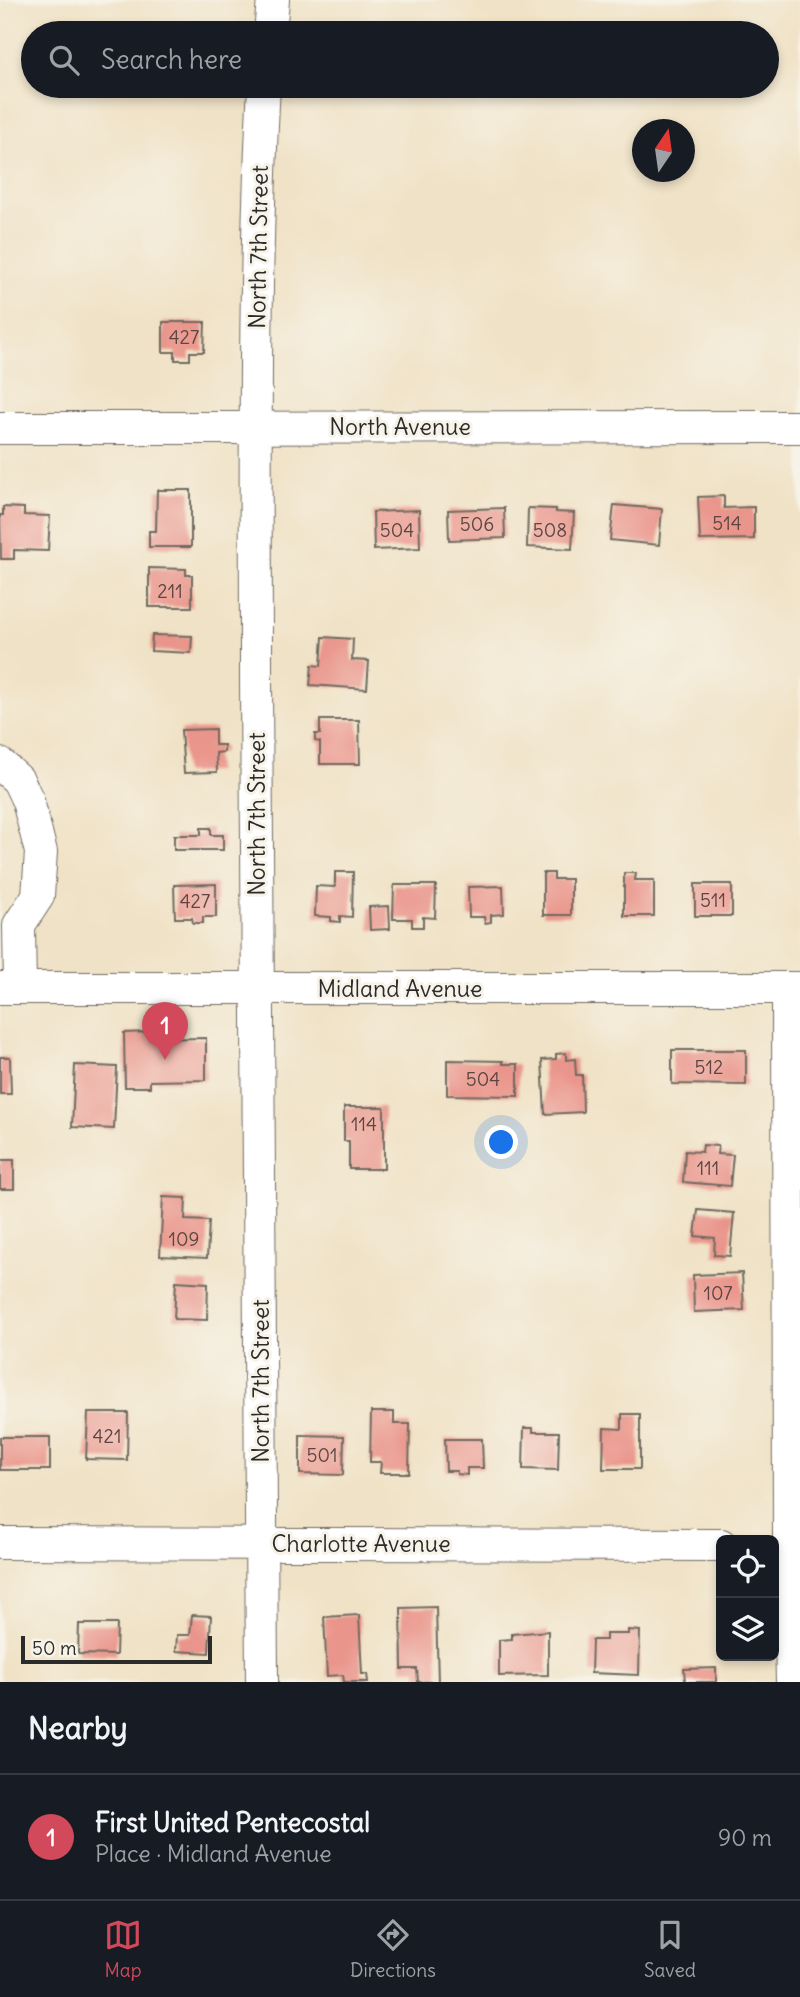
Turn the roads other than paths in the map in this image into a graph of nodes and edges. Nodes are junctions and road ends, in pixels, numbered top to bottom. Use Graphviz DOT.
graph roads {
  1 [pos="273,0"];
  2 [pos="271,21"];
  3 [pos="263,98"];
  4 [pos="256,427"];
  5 [pos="800,427"];
  6 [pos="0,428"];
  7 [pos="0,764"];
  8 [pos="10,988"];
  9 [pos="257,988"];
  10 [pos="794,988"];
  11 [pos="0,1543"];
  12 [pos="261,1543"];
  13 [pos="716,1545"];
  14 [pos="788,1545"];
  15 [pos="262,1682"];
  16 [pos="792,1682"];
  1 -- 2 [label="street"];
  3 -- 4 [label="street, North 7th Street"];
  4 -- 5 [label="street, North Avenue"];
  4 -- 6 [label="street, North Avenue"];
  4 -- 9 [label="street, North 7th Street"];
  7 -- 8 [label="street"];
  8 -- 9 [label="street, Midland Avenue"];
  9 -- 10 [label="street, Midland Avenue"];
  9 -- 12 [label="street, North 7th Street"];
  10 -- 14 [label="street"];
  11 -- 12 [label="street, Charlotte Avenue"];
  12 -- 13 [label="street, Charlotte Avenue"];
  12 -- 15 [label="street, North 7th Street"];
  14 -- 16 [label="street"];
}
